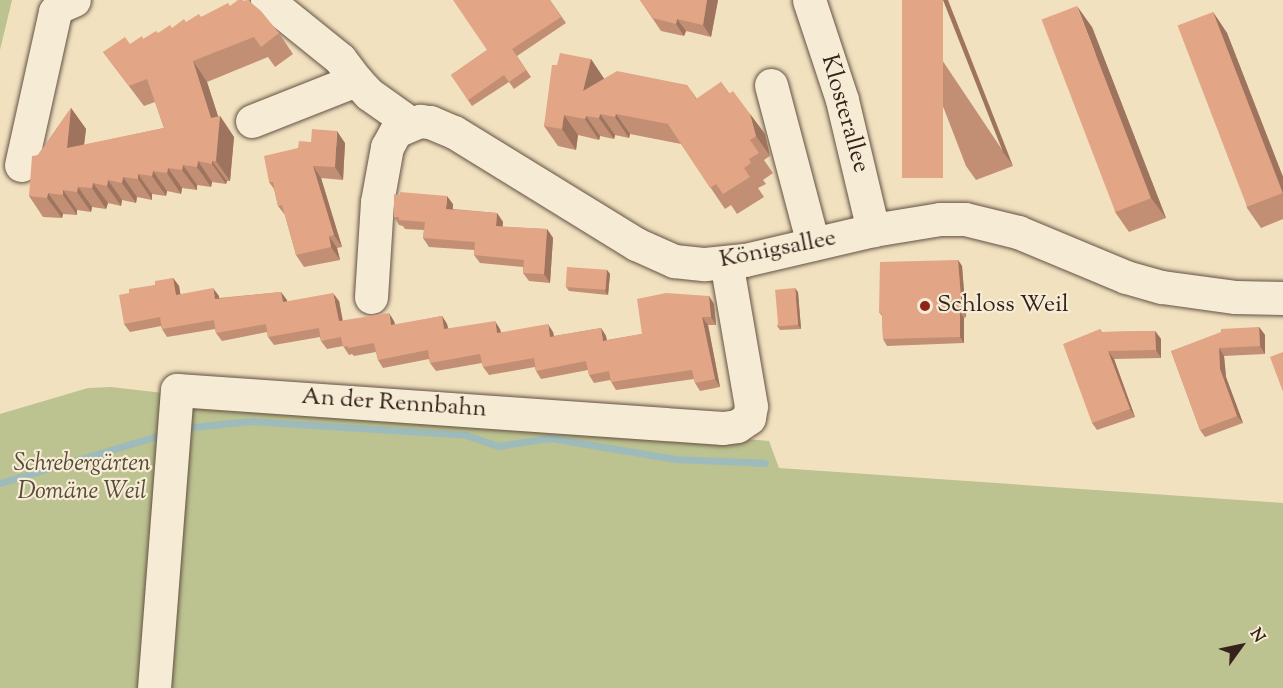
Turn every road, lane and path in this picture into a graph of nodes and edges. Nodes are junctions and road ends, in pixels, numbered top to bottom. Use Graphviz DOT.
graph roads {
  1 [pos="74,0"];
  2 [pos="267,0"];
  3 [pos="809,0"];
  4 [pos="356,80"];
  5 [pos="771,85"];
  6 [pos="252,121"];
  7 [pos="410,123"];
  8 [pos="21,165"];
  9 [pos="873,230"];
  10 [pos="813,244"];
  11 [pos="726,262"];
  12 [pos="371,297"];
  13 [pos="1283,297"];
  14 [pos="154,688"];
  1 -- 8 [label="street"];
  2 -- 4 [label="street"];
  3 -- 9 [label="street, Klosterallee"];
  4 -- 6 [label="street"];
  4 -- 7 [label="street"];
  5 -- 10 [label="street"];
  7 -- 11 [label="street, Königsallee"];
  7 -- 12 [label="street"];
  9 -- 10 [label="street, Königsallee"];
  9 -- 13 [label="street, Königsallee"];
  10 -- 11 [label="street, Königsallee"];
  11 -- 14 [label="street, An der Rennbahn"];
}
